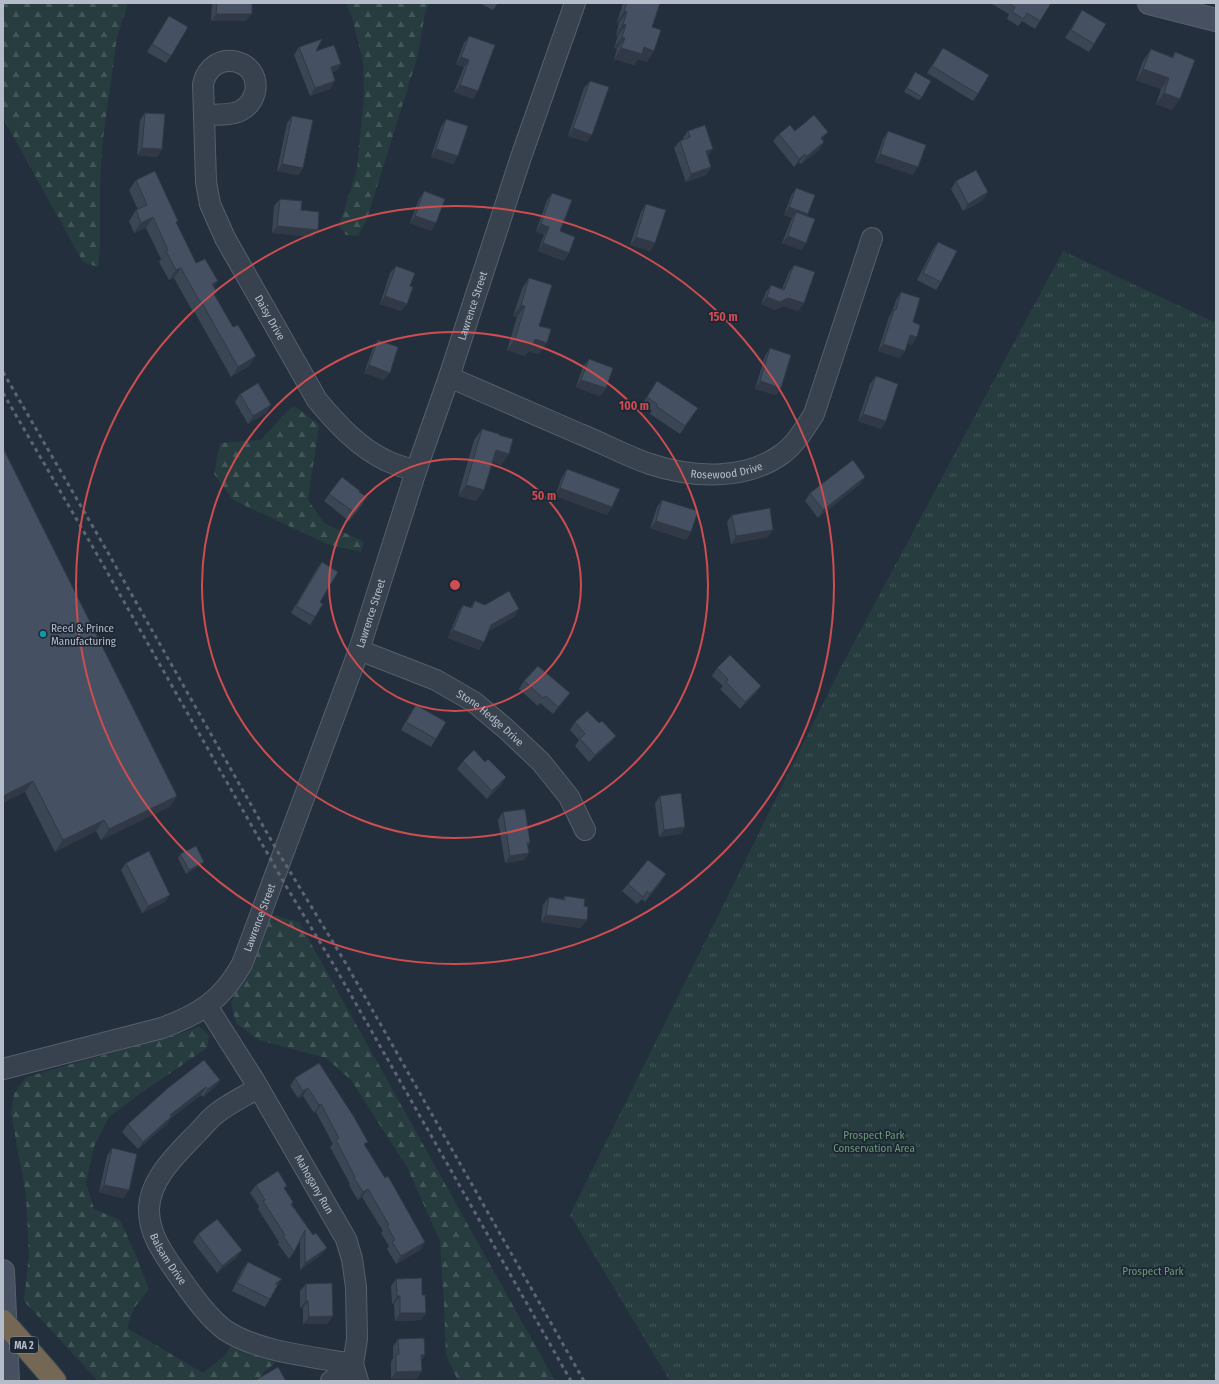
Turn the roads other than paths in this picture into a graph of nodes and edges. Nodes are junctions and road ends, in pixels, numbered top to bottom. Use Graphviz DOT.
graph roads {
  1 [pos="575,3"];
  2 [pos="1149,3"];
  3 [pos="1216,20"];
  4 [pos="204,115"];
  5 [pos="872,238"];
  6 [pos="450,377"];
  7 [pos="416,471"];
  8 [pos="359,650"];
  9 [pos="585,830"];
  10 [pos="207,1006"];
  11 [pos="3,1069"];
  12 [pos="258,1088"];
  13 [pos="3,1272"];
  14 [pos="3,1321"];
  15 [pos="356,1372"];
  16 [pos="50,1375"];
  17 [pos="8,1381"];
  18 [pos="331,1381"];
  1 -- 6 [label="street, Lawrence Street"];
  2 -- 3 [label="main road"];
  4 -- 7 [label="street, Daisy Drive"];
  5 -- 6 [label="street, Rosewood Drive"];
  6 -- 7 [label="street, Lawrence Street"];
  7 -- 8 [label="street, Lawrence Street"];
  8 -- 9 [label="street, Stone Hedge Drive"];
  8 -- 10 [label="street, Lawrence Street"];
  10 -- 11 [label="street, Lawrence Street"];
  10 -- 12 [label="street, Mahogany Run"];
  12 -- 15 [label="street, Mahogany Run"];
  12 -- 15 [label="street, Balsam Drive"];
  13 -- 17 [label="main road"];
  14 -- 16 [label="highway, MA 2, bridge"];
  15 -- 18 [label="street"];
}
